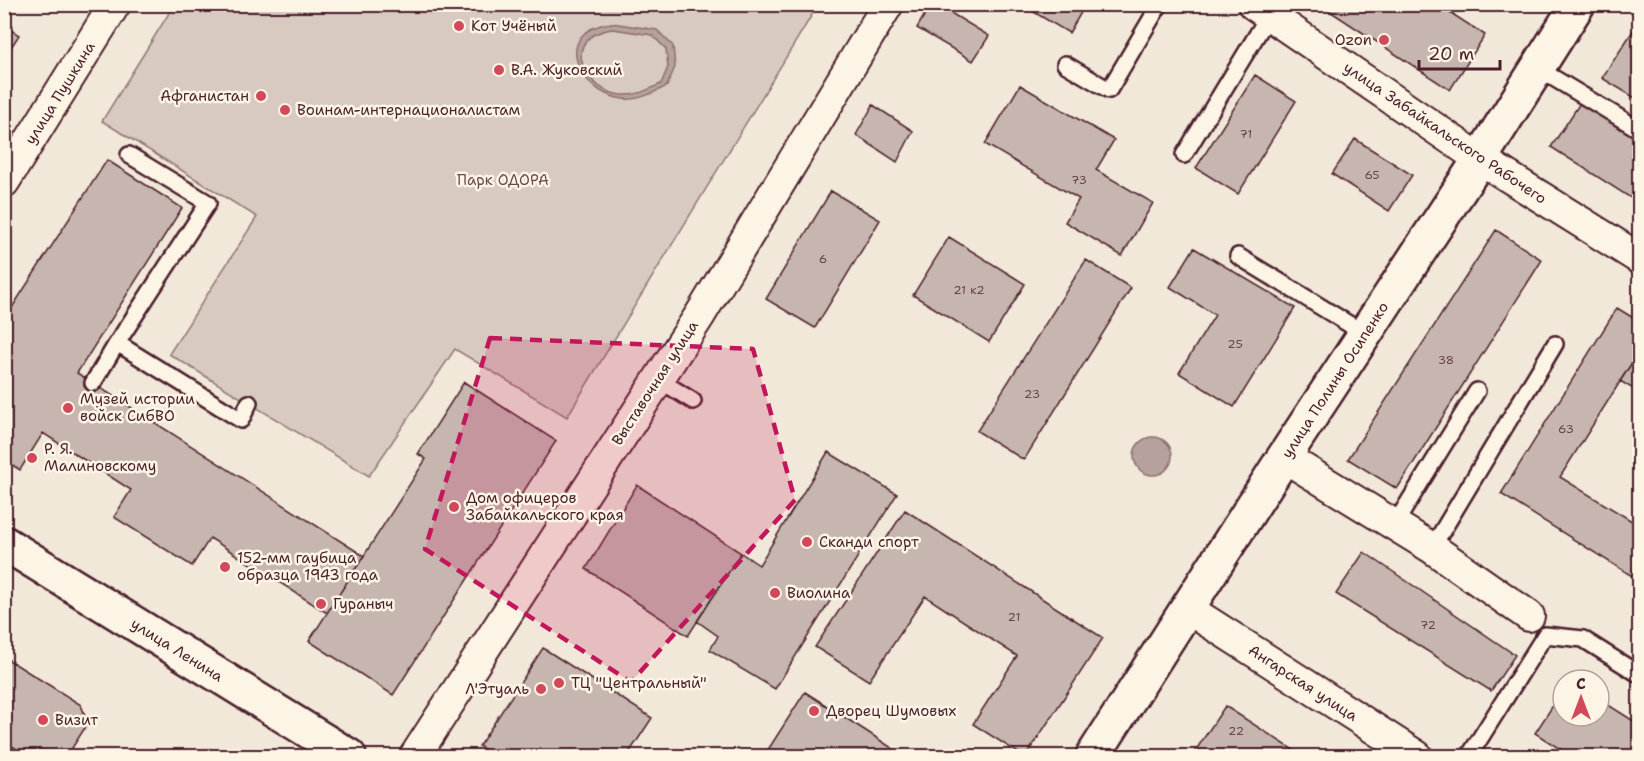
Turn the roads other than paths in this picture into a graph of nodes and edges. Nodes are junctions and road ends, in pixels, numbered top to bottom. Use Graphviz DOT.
graph roads {
  1 [pos="115,4"];
  2 [pos="888,4"];
  3 [pos="1160,4"];
  4 [pos="1578,4"];
  5 [pos="1261,10"];
  6 [pos="1065,64"];
  7 [pos="1537,68"];
  8 [pos="1640,130"];
  9 [pos="129,155"];
  10 [pos="1184,155"];
  11 [pos="1480,159"];
  12 [pos="4,182"];
  13 [pos="1238,256"];
  14 [pos="1640,259"];
  15 [pos="1365,334"];
  16 [pos="117,344"];
  17 [pos="1556,344"];
  18 [pos="658,379"];
  19 [pos="93,383"];
  20 [pos="1477,391"];
  21 [pos="693,401"];
  22 [pos="249,403"];
  23 [pos="1284,457"];
  24 [pos="1395,524"];
  25 [pos="4,543"];
  26 [pos="1432,548"];
  27 [pos="1188,609"];
  28 [pos="1529,616"];
  29 [pos="1640,675"];
  30 [pos="349,756"];
  31 [pos="415,756"];
  32 [pos="1093,756"];
  33 [pos="1417,756"];
  34 [pos="1469,756"];
  1 -- 12 [label="street, улица Пушкина"];
  2 -- 18 [label="street, Выставочная улица"];
  3 -- 6 [label="lane"];
  4 -- 7 [label="main road, улица Полины Осипенко"];
  5 -- 10 [label="lane"];
  5 -- 11 [label="street, улица Забайкальского Рабочего"];
  7 -- 8 [label="lane"];
  7 -- 11 [label="main road, улица Полины Осипенко"];
  9 -- 16 [label="lane"];
  11 -- 14 [label="street, улица Забайкальского Рабочего"];
  11 -- 15 [label="main road, улица Полины Осипенко"];
  13 -- 15 [label="lane"];
  15 -- 23 [label="main road, улица Полины Осипенко"];
  16 -- 19 [label="lane"];
  16 -- 22 [label="lane"];
  17 -- 26 [label="lane"];
  18 -- 21 [label="lane"];
  18 -- 31 [label="street, Выставочная улица"];
  20 -- 24 [label="lane"];
  23 -- 24 [label="street"];
  23 -- 27 [label="main road, улица Полины Осипенко"];
  24 -- 26 [label="street"];
  25 -- 30 [label="main road, улица Ленина"];
  26 -- 28 [label="street"];
  27 -- 32 [label="main road, улица Полины Осипенко"];
  27 -- 33 [label="street, Ангарская улица"];
  29 -- 34 [label="lane"];
}
